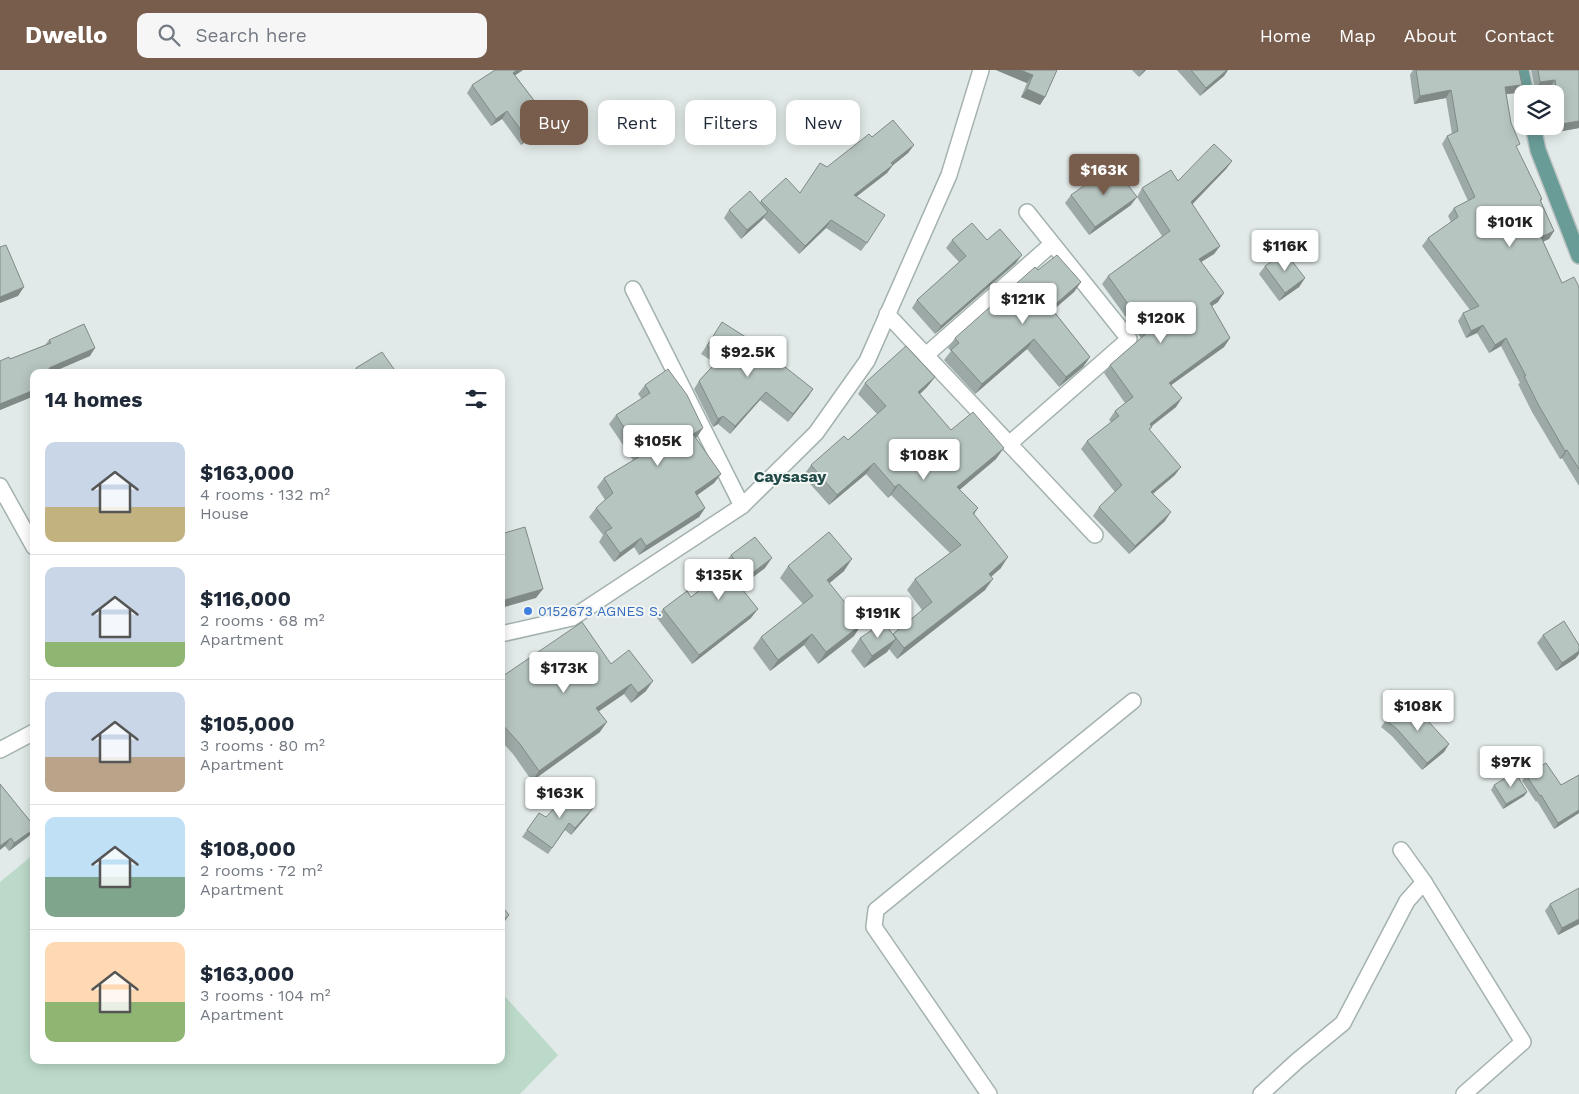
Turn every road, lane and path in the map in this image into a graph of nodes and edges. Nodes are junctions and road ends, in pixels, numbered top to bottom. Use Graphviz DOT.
graph roads {
  1 [pos="981,70"];
  2 [pos="1521,70"];
  3 [pos="1524,85"];
  4 [pos="1535,135"];
  5 [pos="1027,212"];
  6 [pos="1052,244"];
  7 [pos="1579,256"];
  8 [pos="633,289"];
  9 [pos="888,314"];
  10 [pos="926,355"];
  11 [pos="1009,444"];
  12 [pos="0,486"];
  13 [pos="742,506"];
  14 [pos="1095,535"];
  15 [pos="30,540"];
  16 [pos="505,633"];
  17 [pos="1133,701"];
  18 [pos="30,734"];
  19 [pos="0,750"];
  20 [pos="1401,850"];
  21 [pos="1424,882"];
  22 [pos="988,1094"];
  23 [pos="1261,1094"];
  24 [pos="1464,1094"];
  1 -- 9 [label="street"];
  2 -- 3 [label="main road"];
  4 -- 7 [label="main road"];
  5 -- 6 [label="street"];
  6 -- 10 [label="street"];
  6 -- 11 [label="street"];
  8 -- 13 [label="street"];
  9 -- 10 [label="street"];
  9 -- 13 [label="street"];
  10 -- 11 [label="street"];
  11 -- 14 [label="street"];
  12 -- 15 [label="street"];
  13 -- 16 [label="street"];
  17 -- 22 [label="street"];
  18 -- 19 [label="street"];
  20 -- 21 [label="street"];
  21 -- 23 [label="street"];
  21 -- 24 [label="street"];
}
